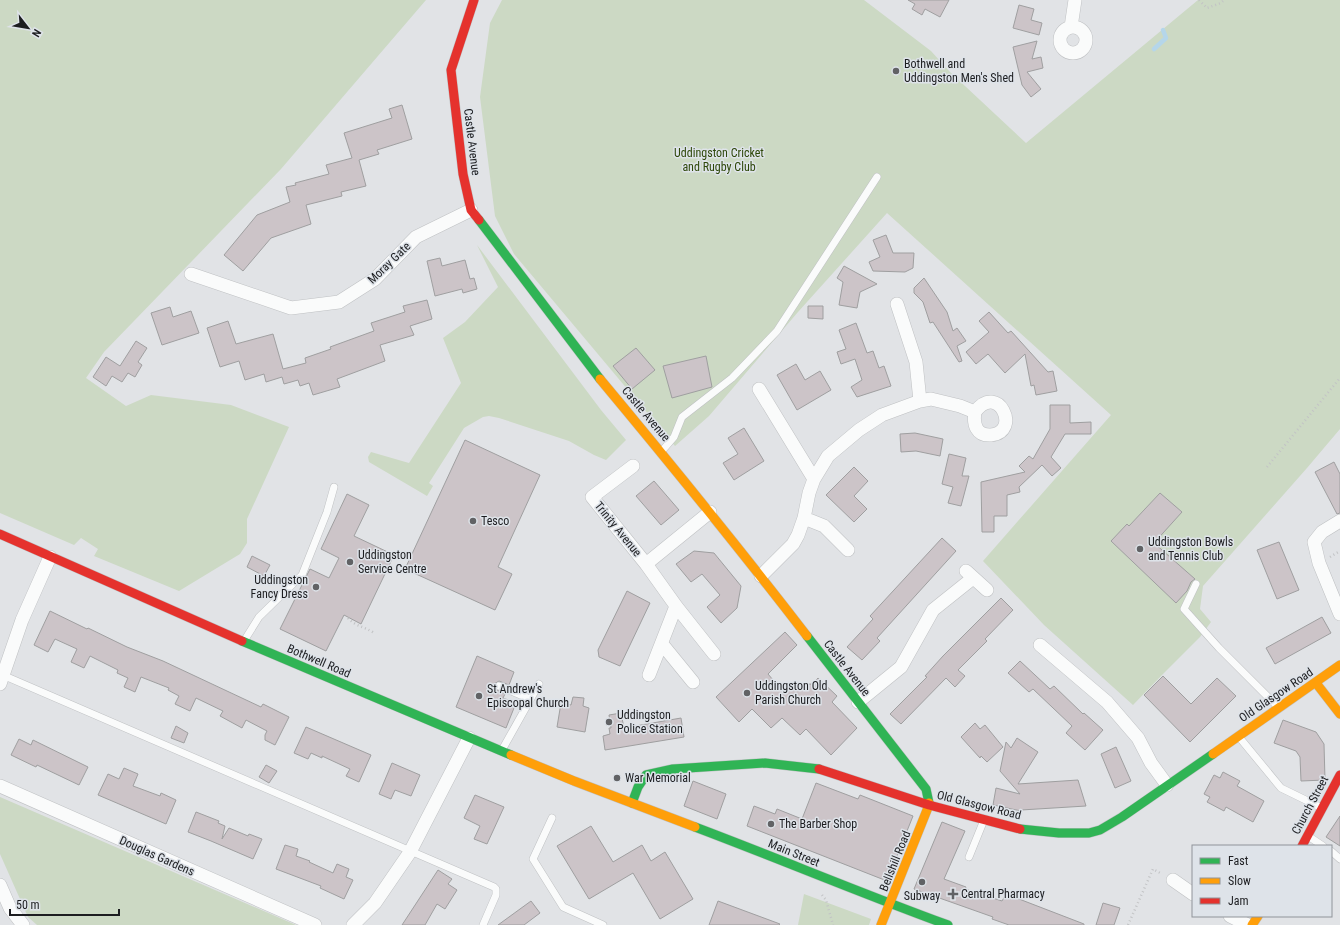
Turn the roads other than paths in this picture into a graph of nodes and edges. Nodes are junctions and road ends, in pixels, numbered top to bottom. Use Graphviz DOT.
graph roads {
  1 [pos="474,0"];
  2 [pos="1075,0"];
  3 [pos="1072,27"];
  4 [pos="877,177"];
  5 [pos="471,210"];
  6 [pos="191,274"];
  7 [pos="897,304"];
  8 [pos="758,389"];
  9 [pos="920,401"];
  10 [pos="975,412"];
  11 [pos="661,452"];
  12 [pos="633,466"];
  13 [pos="814,479"];
  14 [pos="334,488"];
  15 [pos="710,512"];
  16 [pos="804,518"];
  17 [pos="1340,521"];
  18 [pos="0,534"];
  19 [pos="848,550"];
  20 [pos="50,557"];
  21 [pos="646,564"];
  22 [pos="761,576"];
  23 [pos="1196,584"];
  24 [pos="987,590"];
  25 [pos="676,606"];
  26 [pos="1340,614"];
  27 [pos="244,642"];
  28 [pos="662,644"];
  29 [pos="1040,645"];
  30 [pos="714,654"];
  31 [pos="1340,665"];
  32 [pos="649,675"];
  33 [pos="1,677"];
  34 [pos="693,682"];
  35 [pos="1316,683"];
  36 [pos="539,684"];
  37 [pos="499,686"];
  38 [pos="530,699"];
  39 [pos="858,702"];
  40 [pos="1278,708"];
  41 [pos="1340,714"];
  42 [pos="1238,735"];
  43 [pos="469,738"];
  44 [pos="501,751"];
  45 [pos="914,773"];
  46 [pos="1340,775"];
  47 [pos="1167,785"];
  48 [pos="0,786"];
  49 [pos="890,792"];
  50 [pos="632,803"];
  51 [pos="929,805"];
  52 [pos="1322,808"];
  53 [pos="552,818"];
  54 [pos="984,820"];
  55 [pos="1308,836"];
  56 [pos="1303,845"];
  57 [pos="1322,845"];
  58 [pos="410,852"];
  59 [pos="1332,852"];
  60 [pos="969,857"];
  61 [pos="1340,859"];
  62 [pos="1173,880"];
  63 [pos="0,885"];
  64 [pos="1192,893"];
  65 [pos="890,904"];
  66 [pos="1232,917"];
  67 [pos="23,925"];
  68 [pos="315,925"];
  69 [pos="353,925"];
  70 [pos="483,925"];
  71 [pos="603,925"];
  72 [pos="882,925"];
  73 [pos="948,925"];
  74 [pos="1248,925"];
  1 -- 5 [label="street, Castle Avenue"];
  2 -- 3 [label="street"];
  4 -- 11 [label="lane"];
  5 -- 6 [label="street, Moray Gate"];
  5 -- 11 [label="street, Castle Avenue"];
  7 -- 9 [label="street"];
  8 -- 13 [label="street"];
  9 -- 10 [label="street"];
  9 -- 13 [label="street"];
  11 -- 15 [label="street, Castle Avenue"];
  12 -- 21 [label="street, Trinity Avenue"];
  13 -- 16 [label="street"];
  14 -- 27 [label="lane"];
  15 -- 21 [label="street, Trinity Avenue"];
  15 -- 22 [label="street, Castle Avenue"];
  16 -- 19 [label="street"];
  16 -- 22 [label="street"];
  17 -- 26 [label="street"];
  18 -- 20 [label="street, Bothwell Road"];
  20 -- 27 [label="street, Bothwell Road"];
  20 -- 33 [label="street"];
  21 -- 25 [label="street, Trinity Avenue"];
  22 -- 39 [label="street, Castle Avenue"];
  23 -- 40 [label="lane"];
  24 -- 39 [label="street"];
  25 -- 28 [label="street"];
  25 -- 30 [label="street, Trinity Avenue"];
  27 -- 43 [label="street, Bothwell Road"];
  28 -- 32 [label="street"];
  28 -- 34 [label="street"];
  29 -- 47 [label="street"];
  31 -- 35 [label="street, Old Glasgow Road"];
  33 -- 58 [label="lane"];
  35 -- 40 [label="street, Old Glasgow Road"];
  35 -- 41 [label="street"];
  36 -- 38 [label="lane"];
  37 -- 38 [label="lane"];
  38 -- 44 [label="lane"];
  39 -- 45 [label="street, Castle Avenue"];
  40 -- 42 [label="street, Old Glasgow Road"];
  42 -- 47 [label="street, Old Glasgow Road"];
  42 -- 52 [label="lane"];
  43 -- 44 [label="street, Bothwell Road"];
  43 -- 58 [label="street"];
  44 -- 50 [label="street, Bothwell Road"];
  45 -- 49 [label="street"];
  45 -- 51 [label="street, Castle Avenue"];
  46 -- 52 [label="street, Church Street"];
  47 -- 54 [label="street, Old Glasgow Road"];
  48 -- 68 [label="street, Douglas Gardens"];
  49 -- 50 [label="street, Old Glasgow Road"];
  49 -- 51 [label="street, Old Glasgow Road"];
  50 -- 65 [label="street, Main Street"];
  51 -- 54 [label="street, Old Glasgow Road"];
  51 -- 65 [label="street, Bellshill Road"];
  52 -- 55 [label="street, Church Street"];
  53 -- 71 [label="lane"];
  54 -- 60 [label="lane"];
  55 -- 56 [label="street, Church Street"];
  55 -- 57 [label="lane"];
  58 -- 69 [label="street"];
  58 -- 70 [label="lane"];
  59 -- 61 [label="lane"];
  62 -- 64 [label="street"];
  63 -- 67 [label="street"];
  65 -- 72 [label="street, Bellshill Road"];
  65 -- 73 [label="street, Main Street"];
  66 -- 74 [label="street"];
}
